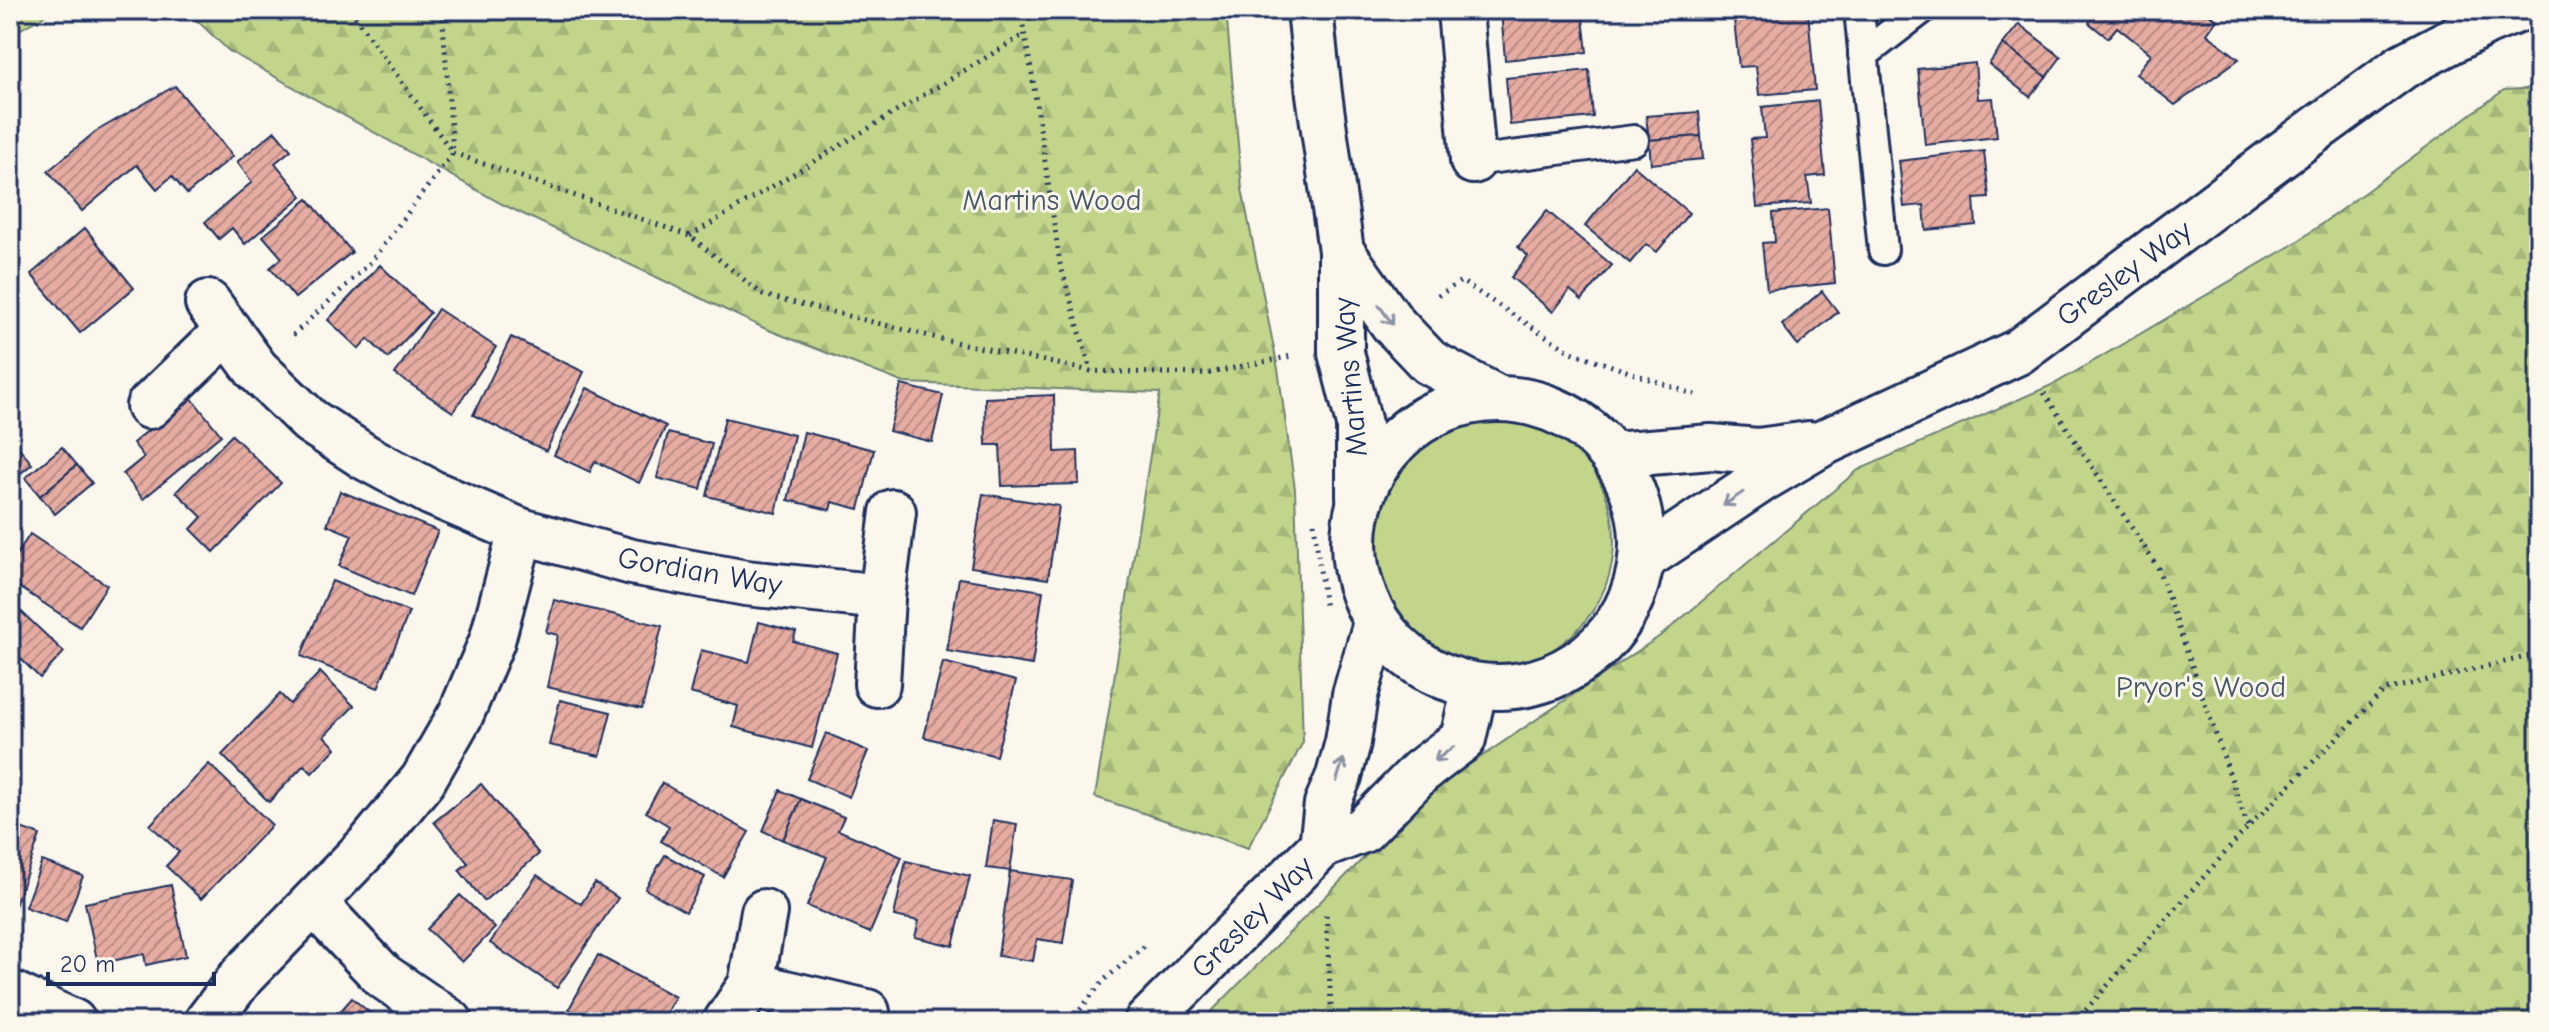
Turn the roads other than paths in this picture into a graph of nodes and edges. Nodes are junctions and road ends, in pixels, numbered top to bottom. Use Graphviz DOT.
graph roads {
  1 [pos="1310,10"];
  2 [pos="1460,10"];
  3 [pos="1859,10"];
  4 [pos="1921,10"];
  5 [pos="2449,10"];
  6 [pos="2517,10"];
  7 [pos="1863,55"];
  8 [pos="2403,66"];
  9 [pos="1634,140"];
  10 [pos="1473,161"];
  11 [pos="1883,250"];
  12 [pos="1341,251"];
  13 [pos="1497,398"];
  14 [pos="149,406"];
  15 [pos="1823,443"];
  16 [pos="1613,455"];
  17 [pos="1359,503"];
  18 [pos="893,512"];
  19 [pos="521,531"];
  20 [pos="1641,560"];
  21 [pos="882,597"];
  22 [pos="1376,623"];
  23 [pos="877,684"];
  24 [pos="1475,686"];
  25 [pos="1322,846"];
  26 [pos="314,903"];
  27 [pos="764,912"];
  28 [pos="751,985"];
  29 [pos="10,993"];
  30 [pos="867,1012"];
  31 [pos="73,1022"];
  32 [pos="207,1022"];
  33 [pos="450,1022"];
  34 [pos="726,1022"];
  35 [pos="1147,1022"];
  1 -- 12 [label="street, Martins Way"];
  2 -- 10 [label="street"];
  3 -- 7 [label="lane"];
  4 -- 7 [label="lane"];
  5 -- 8 [label="street, Gresley Way"];
  6 -- 8 [label="street, Gresley Way"];
  7 -- 11 [label="lane"];
  8 -- 15 [label="street, Gresley Way"];
  9 -- 10 [label="lane"];
  12 -- 13 [label="street, Martins Way, one-way"];
  12 -- 17 [label="street, Martins Way"];
  13 -- 16 [label="street"];
  13 -- 17 [label="street"];
  14 -- 19 [label="street, Gordian Way"];
  15 -- 16 [label="street, Gresley Way"];
  15 -- 20 [label="street, Gresley Way, one-way"];
  16 -- 20 [label="street"];
  17 -- 22 [label="street"];
  18 -- 21 [label="street"];
  19 -- 21 [label="street, Gordian Way"];
  19 -- 26 [label="street"];
  20 -- 24 [label="street"];
  21 -- 23 [label="street"];
  22 -- 24 [label="street"];
  25 -- 22 [label="street, Gresley Way, one-way"];
  24 -- 25 [label="street, Gresley Way, one-way"];
  25 -- 35 [label="street, Gresley Way"];
  26 -- 32 [label="street"];
  26 -- 33 [label="street"];
  27 -- 28 [label="street"];
  28 -- 30 [label="street"];
  28 -- 34 [label="street"];
  29 -- 31 [label="street"];
}
